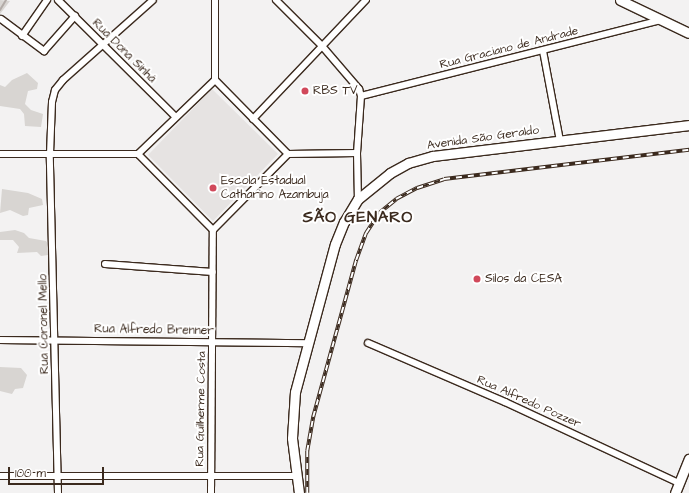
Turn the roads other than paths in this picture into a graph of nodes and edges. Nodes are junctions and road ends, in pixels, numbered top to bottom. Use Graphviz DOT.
graph roads {
  1 [pos="47,0"];
  2 [pos="58,0"];
  3 [pos="153,0"];
  4 [pos="215,0"];
  5 [pos="276,0"];
  6 [pos="366,0"];
  7 [pos="620,0"];
  8 [pos="75,16"];
  9 [pos="1,20"];
  10 [pos="662,20"];
  11 [pos="689,33"];
  12 [pos="22,36"];
  13 [pos="102,44"];
  14 [pos="322,46"];
  15 [pos="543,51"];
  16 [pos="215,80"];
  17 [pos="362,96"];
  18 [pos="175,116"];
  19 [pos="253,119"];
  20 [pos="689,125"];
  21 [pos="560,141"];
  22 [pos="357,152"];
  23 [pos="0,154"];
  24 [pos="50,154"];
  25 [pos="138,154"];
  26 [pos="288,154"];
  27 [pos="358,200"];
  28 [pos="213,230"];
  29 [pos="105,264"];
  30 [pos="213,272"];
  31 [pos="0,340"];
  32 [pos="56,340"];
  33 [pos="214,342"];
  34 [pos="307,343"];
  35 [pos="368,343"];
  36 [pos="689,459"];
  37 [pos="689,474"];
  38 [pos="58,475"];
  39 [pos="0,476"];
  40 [pos="296,476"];
  41 [pos="211,477"];
  42 [pos="679,483"];
  43 [pos="58,493"];
  44 [pos="211,493"];
  45 [pos="299,493"];
  46 [pos="675,493"];
  47 [pos="680,493"];
  1 -- 12 [label="street"];
  2 -- 8 [label="street, Rua Dona Sinhá"];
  3 -- 13 [label="street, Rua Coronel Mello"];
  4 -- 16 [label="street"];
  5 -- 14 [label="street"];
  6 -- 14 [label="street"];
  7 -- 10 [label="street"];
  8 -- 12 [label="street"];
  8 -- 13 [label="street, Rua Dona Sinhá"];
  9 -- 12 [label="street"];
  10 -- 11 [label="street"];
  10 -- 15 [label="street, Rua Graciano de Andrade"];
  13 -- 18 [label="street, Rua Dona Sinhá"];
  13 -- 24 [label="street, Rua Coronel Mello"];
  14 -- 17 [label="street"];
  14 -- 19 [label="street"];
  15 -- 17 [label="street, Rua Graciano de Andrade"];
  15 -- 21 [label="street"];
  16 -- 18 [label="street"];
  16 -- 19 [label="street"];
  17 -- 22 [label="street"];
  18 -- 25 [label="street"];
  19 -- 26 [label="street"];
  20 -- 21 [label="street, Avenida São Geraldo"];
  21 -- 27 [label="street, Avenida São Geraldo"];
  22 -- 26 [label="street"];
  22 -- 27 [label="street"];
  23 -- 24 [label="street"];
  24 -- 25 [label="street"];
  24 -- 32 [label="street, Rua Coronel Mello"];
  25 -- 28 [label="street"];
  26 -- 28 [label="street"];
  27 -- 34 [label="street, Avenida São Geraldo"];
  28 -- 30 [label="street, Rua Guilherme Costa"];
  29 -- 30 [label="street"];
  30 -- 33 [label="street, Rua Guilherme Costa"];
  31 -- 32 [label="street, Rua Alfredo Brenner"];
  32 -- 33 [label="street, Rua Alfredo Brenner"];
  32 -- 38 [label="street, Rua Coronel Mello"];
  33 -- 34 [label="street, Rua Alfredo Brenner"];
  33 -- 41 [label="street, Rua Guilherme Costa"];
  34 -- 40 [label="street, Avenida São Geraldo"];
  35 -- 42 [label="street, Rua Alfredo Pozzer"];
  36 -- 42 [label="street"];
  37 -- 42 [label="street"];
  38 -- 39 [label="street"];
  38 -- 41 [label="street"];
  38 -- 43 [label="street, Rua Coronel Mello"];
  40 -- 41 [label="street"];
  40 -- 45 [label="street, Avenida São Geraldo"];
  41 -- 44 [label="street, Rua Guilherme Costa"];
  42 -- 46 [label="street"];
  42 -- 47 [label="street"];
}
